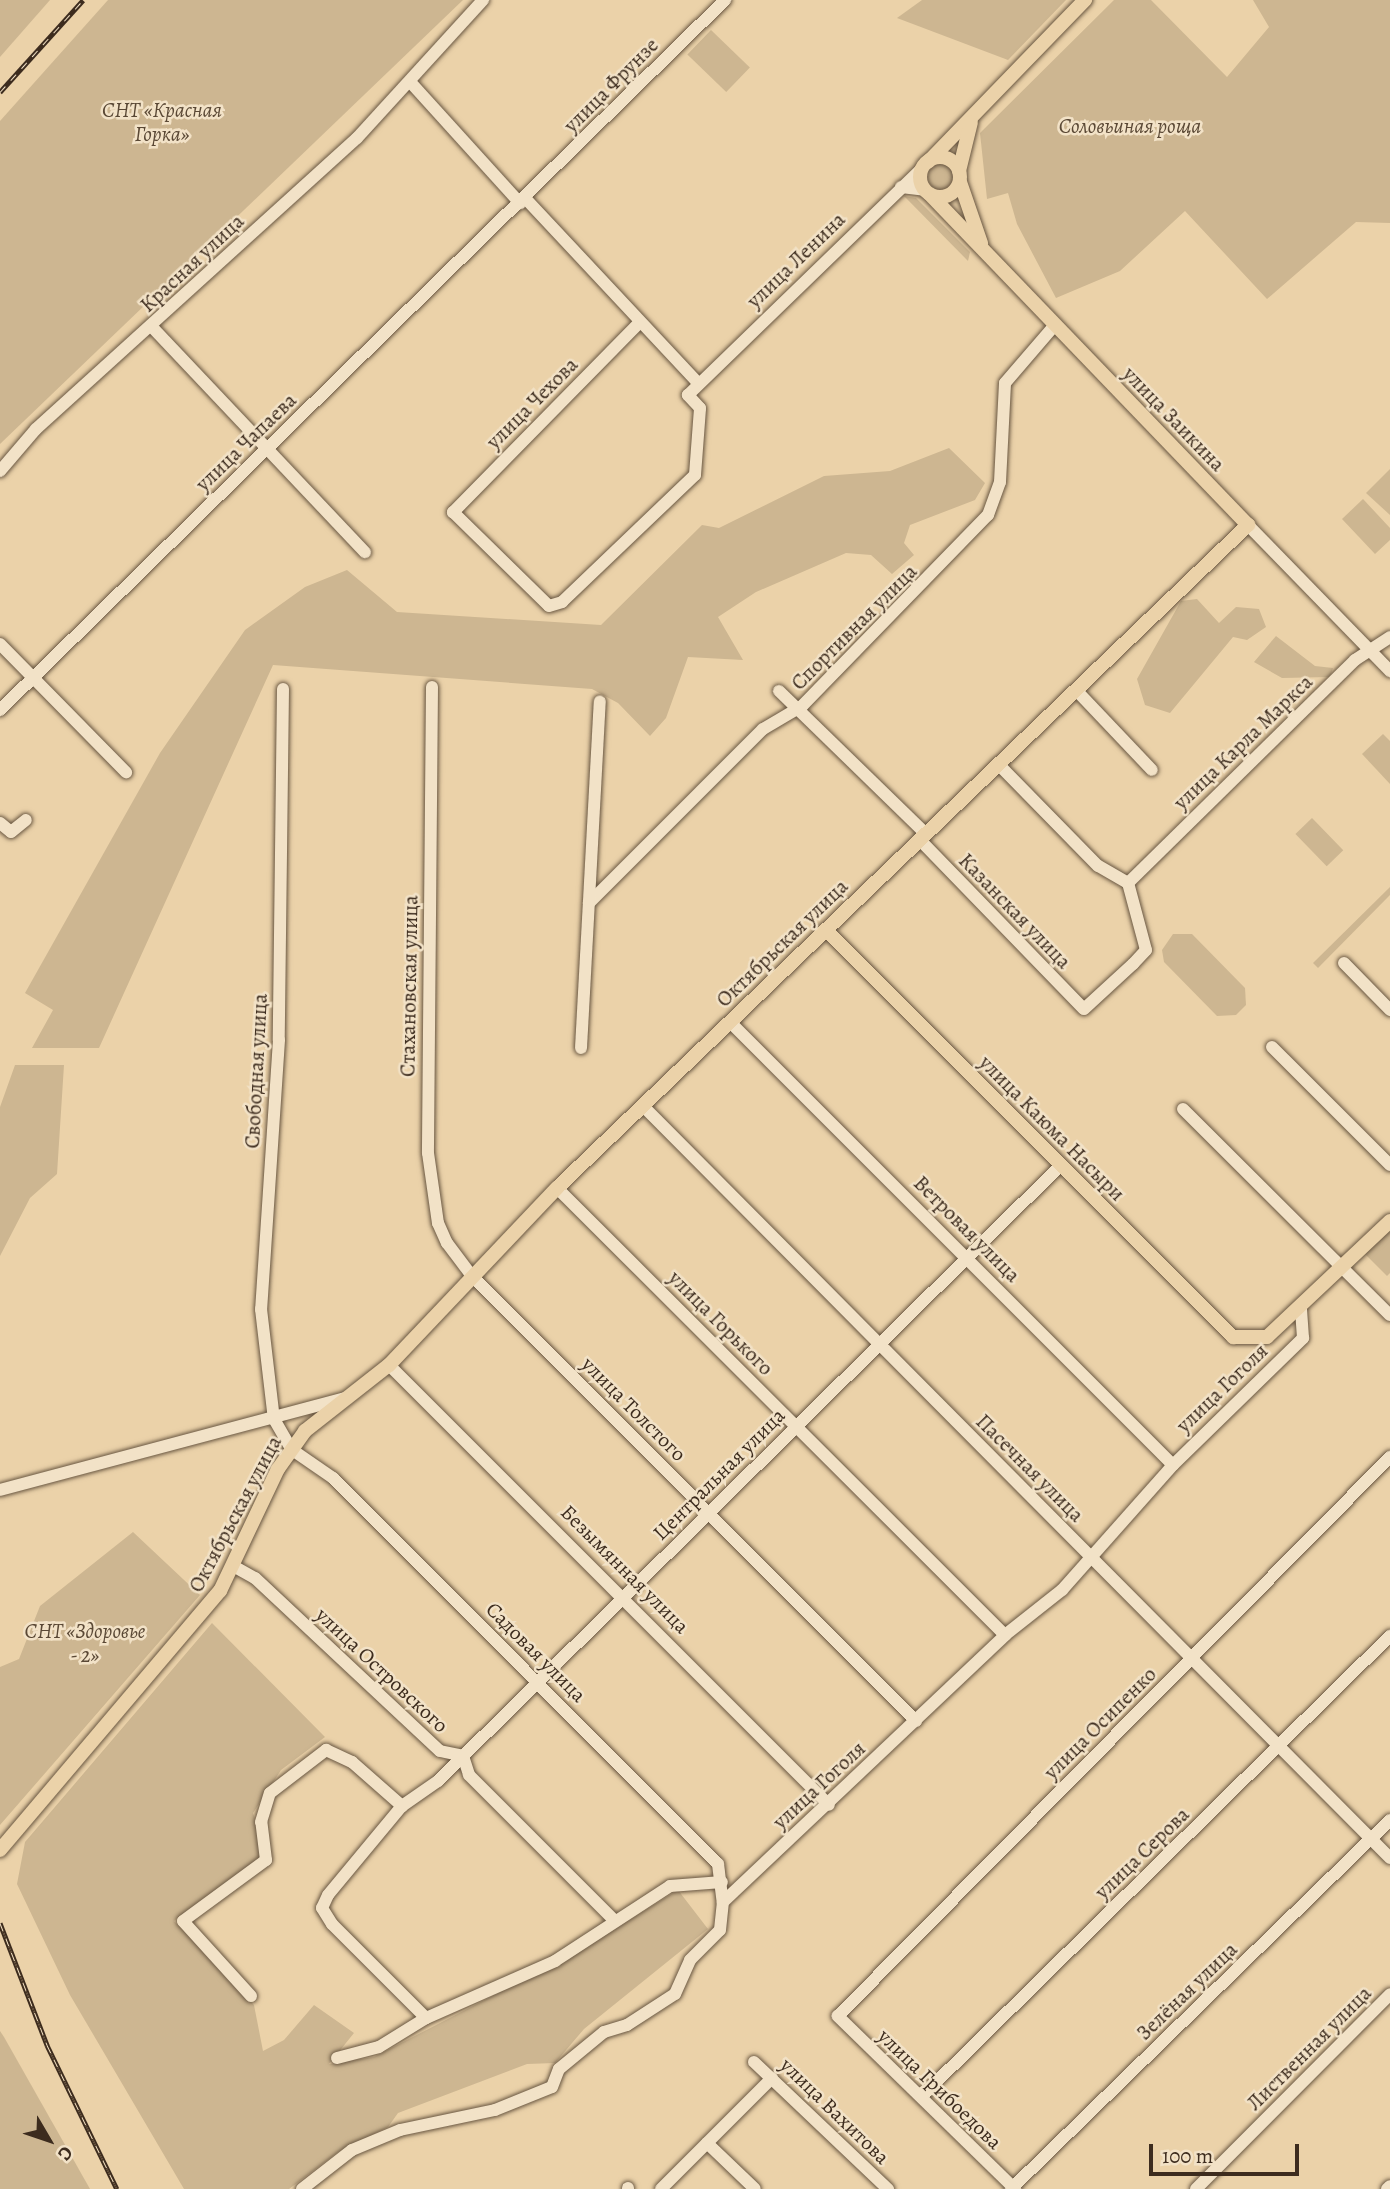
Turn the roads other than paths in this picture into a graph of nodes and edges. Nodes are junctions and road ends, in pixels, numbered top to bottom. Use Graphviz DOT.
graph roads {
  1 [pos="483,0"];
  2 [pos="725,0"];
  3 [pos="1085,0"];
  4 [pos="412,84"];
  5 [pos="975,112"];
  6 [pos="926,164"];
  7 [pos="960,177"];
  8 [pos="901,187"];
  9 [pos="928,192"];
  10 [pos="522,201"];
  11 [pos="984,251"];
  12 [pos="640,322"];
  13 [pos="1054,326"];
  14 [pos="152,327"];
  15 [pos="698,383"];
  16 [pos="268,447"];
  17 [pos="0,471"];
  18 [pos="1248,525"];
  19 [pos="365,552"];
  20 [pos="1390,637"];
  21 [pos="0,644"];
  22 [pos="1373,654"];
  23 [pos="1390,671"];
  24 [pos="34,677"];
  25 [pos="432,687"];
  26 [pos="284,690"];
  27 [pos="1076,690"];
  28 [pos="779,691"];
  29 [pos="600,702"];
  30 [pos="0,710"];
  31 [pos="796,710"];
  32 [pos="999,765"];
  33 [pos="1152,770"];
  34 [pos="126,772"];
  35 [pos="26,820"];
  36 [pos="0,823"];
  37 [pos="923,837"];
  38 [pos="1128,883"];
  39 [pos="589,903"];
  40 [pos="826,930"];
  41 [pos="1344,963"];
  42 [pos="1390,1010"];
  43 [pos="730,1022"];
  44 [pos="1272,1047"];
  45 [pos="581,1048"];
  46 [pos="643,1106"];
  47 [pos="1183,1109"];
  48 [pos="1061,1165"];
  49 [pos="1390,1166"];
  50 [pos="557,1188"];
  51 [pos="1390,1222"];
  52 [pos="967,1255"];
  53 [pos="1343,1268"];
  54 [pos="471,1275"];
  55 [pos="1301,1306"];
  56 [pos="1390,1314"];
  57 [pos="1255,1341"];
  58 [pos="878,1343"];
  59 [pos="389,1365"];
  60 [pos="349,1396"];
  61 [pos="274,1419"];
  62 [pos="796,1424"];
  63 [pos="291,1449"];
  64 [pos="1390,1457"];
  65 [pos="1173,1465"];
  66 [pos="0,1490"];
  67 [pos="710,1511"];
  68 [pos="1092,1557"];
  69 [pos="235,1567"];
  70 [pos="625,1594"];
  71 [pos="1004,1635"];
  72 [pos="1390,1636"];
  73 [pos="1191,1658"];
  74 [pos="539,1680"];
  75 [pos="916,1721"];
  76 [pos="1279,1746"];
  77 [pos="463,1756"];
  78 [pos="829,1805"];
  79 [pos="402,1806"];
  80 [pos="1390,1820"];
  81 [pos="1371,1839"];
  82 [pos="0,1850"];
  83 [pos="1390,1858"];
  84 [pos="722,1882"];
  85 [pos="723,1902"];
  86 [pos="614,1920"];
  87 [pos="1390,1994"];
  88 [pos="251,1996"];
  89 [pos="838,2016"];
  90 [pos="426,2018"];
  91 [pos="337,2058"];
  92 [pos="754,2062"];
  93 [pos="772,2078"];
  94 [pos="921,2097"];
  95 [pos="707,2143"];
  96 [pos="1013,2188"];
  97 [pos="302,2189"];
  98 [pos="661,2189"];
  99 [pos="755,2189"];
  100 [pos="888,2189"];
  101 [pos="1196,2189"];
  1 -- 4 [label="street, Красная улица"];
  2 -- 10 [label="street, улица Фрунзе"];
  3 -- 5 [label="main road, улица Ленина"];
  4 -- 10 [label="street"];
  4 -- 14 [label="street, Красная улица"];
  5 -- 6 [label="main road, улица Ленина"];
  5 -- 7 [label="main road"];
  6 -- 7 [label="main road"];
  6 -- 8 [label="street, улица Ленина"];
  6 -- 9 [label="main road"];
  7 -- 9 [label="main road"];
  7 -- 11 [label="main road"];
  8 -- 9 [label="street"];
  8 -- 15 [label="street, улица Ленина"];
  9 -- 11 [label="main road, улица Заикина"];
  10 -- 12 [label="street"];
  10 -- 16 [label="street, улица Чапаева"];
  11 -- 13 [label="main road, улица Заикина"];
  12 -- 15 [label="street"];
  12 -- 15 [label="street, улица Чехова"];
  13 -- 18 [label="main road, улица Заикина"];
  13 -- 31 [label="street, Спортивная улица"];
  14 -- 16 [label="street"];
  14 -- 17 [label="street, Красная улица"];
  16 -- 19 [label="street"];
  16 -- 24 [label="street, улица Чапаева"];
  18 -- 22 [label="street, улица Заикина"];
  18 -- 27 [label="main road, Октябрьская улица"];
  20 -- 22 [label="street, улица Карла Маркса"];
  21 -- 24 [label="street"];
  22 -- 23 [label="street, улица Заикина"];
  22 -- 38 [label="street, улица Карла Маркса"];
  24 -- 30 [label="street, улица Чапаева"];
  24 -- 34 [label="street"];
  25 -- 54 [label="street, Стахановская улица"];
  26 -- 61 [label="street, Свободная улица"];
  27 -- 32 [label="main road, Октябрьская улица"];
  27 -- 33 [label="street"];
  28 -- 31 [label="street, Казанская улица"];
  29 -- 39 [label="street"];
  31 -- 37 [label="street, Казанская улица"];
  31 -- 39 [label="street, Спортивная улица"];
  32 -- 37 [label="main road, Октябрьская улица"];
  32 -- 38 [label="street"];
  35 -- 36 [label="street"];
  37 -- 38 [label="street, Казанская улица"];
  37 -- 40 [label="main road, Октябрьская улица"];
  39 -- 45 [label="street"];
  40 -- 43 [label="main road, Октябрьская улица"];
  40 -- 48 [label="main road, улица Каюма Насыри"];
  41 -- 42 [label="street"];
  43 -- 46 [label="main road, Октябрьская улица"];
  43 -- 52 [label="street, Ветровая улица"];
  44 -- 49 [label="street"];
  46 -- 50 [label="main road, Октябрьская улица"];
  46 -- 58 [label="street, Пасечная улица"];
  47 -- 53 [label="street"];
  48 -- 52 [label="street, Центральная улица"];
  48 -- 57 [label="main road, улица Каюма Насыри"];
  50 -- 54 [label="main road, Октябрьская улица"];
  50 -- 62 [label="street, улица Горького"];
  51 -- 53 [label="main road, улица Гоголя"];
  52 -- 58 [label="street, Центральная улица"];
  52 -- 65 [label="street, Ветровая улица"];
  53 -- 55 [label="main road, улица Гоголя"];
  53 -- 56 [label="street"];
  54 -- 59 [label="main road, Октябрьская улица"];
  54 -- 67 [label="street, улица Толстого"];
  55 -- 57 [label="main road, улица Гоголя"];
  55 -- 65 [label="street, улица Гоголя"];
  58 -- 62 [label="street, Центральная улица"];
  58 -- 68 [label="street, Пасечная улица"];
  59 -- 60 [label="main road, Октябрьская улица"];
  59 -- 70 [label="street, Безымянная улица"];
  60 -- 61 [label="street, Октябрьская улица"];
  60 -- 63 [label="main road, Октябрьская улица"];
  61 -- 63 [label="street, Свободная улица"];
  61 -- 66 [label="street, Октябрьская улица"];
  62 -- 67 [label="street, Центральная улица"];
  62 -- 71 [label="street, улица Горького"];
  63 -- 69 [label="main road, Октябрьская улица"];
  63 -- 74 [label="street, Садовая улица"];
  64 -- 73 [label="street, улица Осипенко"];
  65 -- 68 [label="street, улица Гоголя"];
  67 -- 70 [label="street, Центральная улица"];
  67 -- 75 [label="street, улица Толстого"];
  68 -- 71 [label="street, улица Гоголя"];
  68 -- 73 [label="street, Пасечная улица"];
  69 -- 77 [label="street, улица Островского"];
  69 -- 82 [label="main road, Октябрьская улица"];
  70 -- 74 [label="street, Центральная улица"];
  70 -- 78 [label="street, Безымянная улица"];
  71 -- 75 [label="street, улица Гоголя"];
  72 -- 76 [label="street, улица Серова"];
  73 -- 76 [label="street, Пасечная улица"];
  73 -- 89 [label="street, улица Осипенко"];
  74 -- 77 [label="street, Центральная улица"];
  74 -- 84 [label="street, Садовая улица"];
  75 -- 78 [label="street, улица Гоголя"];
  76 -- 81 [label="street, Пасечная улица"];
  76 -- 94 [label="street, улица Серова"];
  77 -- 79 [label="street, Центральная улица"];
  77 -- 86 [label="street"];
  78 -- 85 [label="street, улица Гоголя"];
  79 -- 88 [label="street"];
  79 -- 90 [label="street, Центральная улица"];
  80 -- 81 [label="street, Зелёная улица"];
  81 -- 83 [label="street, Пасечная улица"];
  81 -- 96 [label="street, Зелёная улица"];
  84 -- 85 [label="street, Садовая улица"];
  84 -- 86 [label="street"];
  85 -- 97 [label="street"];
  86 -- 90 [label="street"];
  87 -- 101 [label="street, Лиственная улица"];
  89 -- 94 [label="street, улица Грибоедова"];
  90 -- 91 [label="street"];
  92 -- 93 [label="street, улица Вахитова"];
  93 -- 95 [label="street"];
  93 -- 100 [label="street, улица Вахитова"];
  94 -- 96 [label="street, улица Грибоедова"];
  95 -- 98 [label="street"];
  95 -- 99 [label="street"];
}
